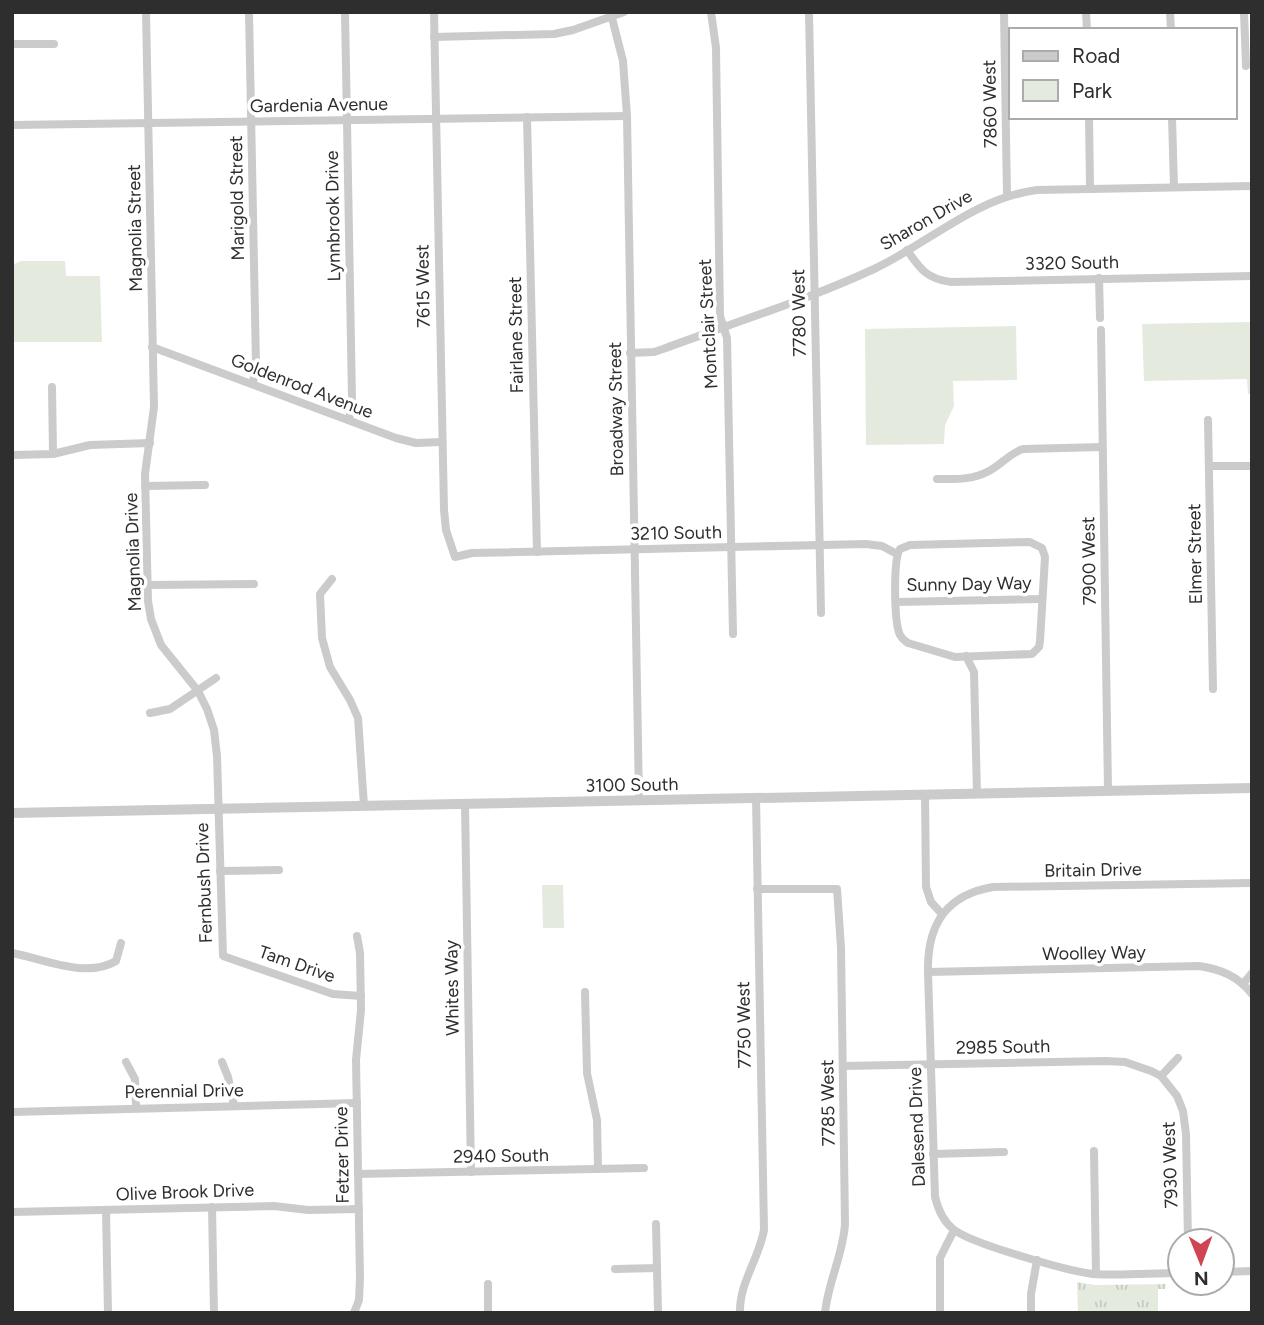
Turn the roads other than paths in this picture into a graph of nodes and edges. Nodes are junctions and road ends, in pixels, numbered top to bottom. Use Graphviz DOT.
graph roads {
  1 [pos="146,12"];
  2 [pos="249,12"];
  3 [pos="345,12"];
  4 [pos="433,12"];
  5 [pos="625,12"];
  6 [pos="712,12"];
  7 [pos="809,12"];
  8 [pos="1003,12"];
  9 [pos="1244,12"];
  10 [pos="612,18"];
  11 [pos="434,37"];
  12 [pos="12,44"];
  13 [pos="54,44"];
  14 [pos="1246,66"];
  15 [pos="626,116"];
  16 [pos="527,117"];
  17 [pos="436,119"];
  18 [pos="1089,119"];
  19 [pos="1172,119"];
  20 [pos="347,121"];
  21 [pos="251,122"];
  22 [pos="149,124"];
  23 [pos="12,125"];
  24 [pos="1252,186"];
  25 [pos="1174,187"];
  26 [pos="1090,188"];
  27 [pos="1007,196"];
  28 [pos="907,250"];
  29 [pos="1252,276"];
  30 [pos="1099,278"];
  31 [pos="814,293"];
  32 [pos="1100,318"];
  33 [pos="723,327"];
  34 [pos="1101,330"];
  35 [pos="152,347"];
  36 [pos="630,353"];
  37 [pos="253,383"];
  38 [pos="52,387"];
  39 [pos="349,420"];
  40 [pos="1208,420"];
  41 [pos="442,442"];
  42 [pos="150,443"];
  43 [pos="1102,447"];
  44 [pos="53,454"];
  45 [pos="12,455"];
  46 [pos="1209,466"];
  47 [pos="1252,466"];
  48 [pos="937,479"];
  49 [pos="205,485"];
  50 [pos="145,486"];
  51 [pos="820,545"];
  52 [pos="731,547"];
  53 [pos="635,549"];
  54 [pos="898,551"];
  55 [pos="537,552"];
  56 [pos="455,557"];
  57 [pos="332,579"];
  58 [pos="254,584"];
  59 [pos="148,586"];
  60 [pos="1042,599"];
  61 [pos="897,602"];
  62 [pos="821,613"];
  63 [pos="733,634"];
  64 [pos="966,656"];
  65 [pos="985,656"];
  66 [pos="974,672"];
  67 [pos="216,678"];
  68 [pos="1213,689"];
  69 [pos="198,691"];
  70 [pos="150,713"];
  71 [pos="1252,788"];
  72 [pos="1108,791"];
  73 [pos="978,794"];
  74 [pos="925,795"];
  75 [pos="756,798"];
  76 [pos="639,800"];
  77 [pos="464,804"];
  78 [pos="364,806"];
  79 [pos="218,809"];
  80 [pos="12,813"];
  81 [pos="279,870"];
  82 [pos="220,871"];
  83 [pos="1252,883"];
  84 [pos="757,889"];
  85 [pos="942,914"];
  86 [pos="357,936"];
  87 [pos="121,943"];
  88 [pos="12,953"];
  89 [pos="223,956"];
  90 [pos="928,972"];
  91 [pos="1252,973"];
  92 [pos="1243,984"];
  93 [pos="585,992"];
  94 [pos="1252,994"];
  95 [pos="361,996"];
  96 [pos="1178,1058"];
  97 [pos="126,1062"];
  98 [pos="222,1062"];
  99 [pos="932,1065"];
  100 [pos="843,1066"];
  101 [pos="1161,1076"];
  102 [pos="357,1103"];
  103 [pos="234,1105"];
  104 [pos="136,1108"];
  105 [pos="12,1112"];
  106 [pos="1094,1151"];
  107 [pos="1004,1152"];
  108 [pos="933,1154"];
  109 [pos="644,1168"];
  110 [pos="598,1169"];
  111 [pos="471,1172"];
  112 [pos="358,1174"];
  113 [pos="212,1207"];
  114 [pos="359,1209"];
  115 [pos="106,1210"];
  116 [pos="12,1212"];
  117 [pos="656,1224"];
  118 [pos="1188,1227"];
  119 [pos="954,1230"];
  120 [pos="1037,1260"];
  121 [pos="657,1268"];
  122 [pos="615,1269"];
  123 [pos="1166,1272"];
  124 [pos="1096,1274"];
  125 [pos="488,1284"];
  126 [pos="108,1313"];
  127 [pos="214,1313"];
  128 [pos="354,1313"];
  129 [pos="488,1313"];
  130 [pos="658,1313"];
  131 [pos="740,1313"];
  132 [pos="825,1313"];
  133 [pos="940,1313"];
  134 [pos="1031,1313"];
  1 -- 22 [label="street, Magnolia Street"];
  2 -- 21 [label="street, Marigold Street"];
  3 -- 20 [label="street, Lynnbrook Drive"];
  4 -- 11 [label="street, 7615 West"];
  5 -- 10 [label="street"];
  6 -- 33 [label="street, Montclair Street"];
  7 -- 31 [label="street, 7780 West"];
  8 -- 27 [label="street, 7860 West"];
  9 -- 14 [label="street"];
  10 -- 11 [label="street"];
  10 -- 15 [label="street, Broadway Street"];
  11 -- 17 [label="street, 7615 West"];
  12 -- 13 [label="street"];
  15 -- 16 [label="street, Gardenia Avenue"];
  15 -- 36 [label="street, Broadway Street"];
  16 -- 17 [label="street, Gardenia Avenue"];
  16 -- 55 [label="street, Fairlane Street"];
  17 -- 20 [label="street, Gardenia Avenue"];
  17 -- 41 [label="street, 7615 West"];
  18 -- 26 [label="street"];
  19 -- 25 [label="street"];
  20 -- 21 [label="street, Gardenia Avenue"];
  20 -- 39 [label="street, Lynnbrook Drive"];
  21 -- 22 [label="street, Gardenia Avenue"];
  21 -- 37 [label="street, Marigold Street"];
  22 -- 23 [label="street, Gardenia Avenue"];
  22 -- 35 [label="street, Magnolia Street"];
  24 -- 25 [label="street, Sharon Drive"];
  25 -- 26 [label="street, Sharon Drive"];
  26 -- 27 [label="street, Sharon Drive"];
  27 -- 28 [label="street, Sharon Drive"];
  28 -- 30 [label="street, 3320 South"];
  28 -- 31 [label="street, Sharon Drive"];
  29 -- 30 [label="street, 3320 South"];
  30 -- 32 [label="street"];
  31 -- 33 [label="street, Sharon Drive"];
  31 -- 51 [label="street, 7780 West"];
  33 -- 36 [label="street, Sharon Drive"];
  33 -- 52 [label="street, Montclair Street"];
  34 -- 43 [label="street, 7900 West"];
  35 -- 37 [label="street, Goldenrod Avenue"];
  35 -- 42 [label="street, Magnolia Street"];
  36 -- 53 [label="street, Broadway Street"];
  37 -- 39 [label="street, Goldenrod Avenue"];
  38 -- 44 [label="street"];
  39 -- 41 [label="street, Goldenrod Avenue"];
  40 -- 46 [label="street, Elmer Street"];
  41 -- 56 [label="street, 7615 West"];
  42 -- 44 [label="street"];
  42 -- 50 [label="street, Magnolia Drive"];
  43 -- 48 [label="street"];
  43 -- 72 [label="street, 7900 West"];
  44 -- 45 [label="street"];
  46 -- 47 [label="street"];
  46 -- 68 [label="street, Elmer Street"];
  49 -- 50 [label="street"];
  50 -- 59 [label="street, Magnolia Drive"];
  51 -- 52 [label="street, 3210 South"];
  51 -- 54 [label="street, 3210 South"];
  51 -- 62 [label="street, 7780 West"];
  52 -- 53 [label="street, 3210 South"];
  52 -- 63 [label="street, Montclair Street"];
  53 -- 55 [label="street, 3210 South"];
  53 -- 76 [label="street, Broadway Street"];
  54 -- 60 [label="street"];
  54 -- 61 [label="street"];
  55 -- 56 [label="street, 3210 South"];
  57 -- 78 [label="street"];
  58 -- 59 [label="street"];
  59 -- 69 [label="street, Magnolia Drive"];
  60 -- 61 [label="street, Sunny Day Way"];
  60 -- 65 [label="street"];
  61 -- 64 [label="street"];
  64 -- 65 [label="street"];
  64 -- 66 [label="street"];
  65 -- 66 [label="street"];
  66 -- 73 [label="street"];
  67 -- 69 [label="street"];
  69 -- 70 [label="street"];
  69 -- 79 [label="street, Magnolia Drive"];
  71 -- 72 [label="street, 3100 South"];
  72 -- 73 [label="street, 3100 South"];
  73 -- 74 [label="street, 3100 South"];
  74 -- 75 [label="street, 3100 South"];
  74 -- 85 [label="street"];
  75 -- 76 [label="street, 3100 South"];
  75 -- 84 [label="street, 7750 West"];
  76 -- 77 [label="street, 3100 South"];
  77 -- 78 [label="street, 3100 South"];
  77 -- 111 [label="street, Whites Way"];
  78 -- 79 [label="street, 3100 South"];
  79 -- 80 [label="street, 3100 South"];
  79 -- 82 [label="street, Fernbush Drive"];
  81 -- 82 [label="street"];
  82 -- 89 [label="street, Fernbush Drive"];
  83 -- 85 [label="street, Britain Drive"];
  84 -- 100 [label="street, 7785 West"];
  84 -- 131 [label="street, 7750 West"];
  85 -- 90 [label="street, Dalesend Drive"];
  86 -- 95 [label="street, Fetzer Drive"];
  87 -- 88 [label="street"];
  89 -- 95 [label="street, Tam Drive"];
  90 -- 92 [label="street, Woolley Way"];
  90 -- 99 [label="street, Dalesend Drive"];
  91 -- 92 [label="street"];
  92 -- 94 [label="street, Woolley Way"];
  93 -- 110 [label="street"];
  95 -- 102 [label="street, Fetzer Drive"];
  96 -- 101 [label="street"];
  97 -- 104 [label="street"];
  98 -- 103 [label="street"];
  99 -- 100 [label="street, 2985 South"];
  99 -- 101 [label="street, 2985 South"];
  99 -- 108 [label="street, Dalesend Drive"];
  100 -- 132 [label="street, 7785 West"];
  101 -- 118 [label="street, 7930 West"];
  102 -- 103 [label="street, Perennial Drive"];
  102 -- 112 [label="street, Fetzer Drive"];
  103 -- 104 [label="street, Perennial Drive"];
  104 -- 105 [label="street, Perennial Drive"];
  106 -- 124 [label="street"];
  107 -- 108 [label="street"];
  108 -- 119 [label="street, Dalesend Drive"];
  109 -- 110 [label="street, 2940 South"];
  110 -- 111 [label="street, 2940 South"];
  111 -- 112 [label="street, 2940 South"];
  112 -- 114 [label="street, Fetzer Drive"];
  113 -- 114 [label="street, Olive Brook Drive"];
  113 -- 115 [label="street, Olive Brook Drive"];
  113 -- 127 [label="street"];
  114 -- 128 [label="street, Fetzer Drive"];
  115 -- 116 [label="street, Olive Brook Drive"];
  115 -- 126 [label="street"];
  117 -- 121 [label="street"];
  119 -- 120 [label="street"];
  119 -- 133 [label="street"];
  120 -- 124 [label="street"];
  120 -- 134 [label="street"];
  121 -- 122 [label="street"];
  121 -- 130 [label="street"];
  123 -- 124 [label="street"];
  125 -- 129 [label="street"];
}
